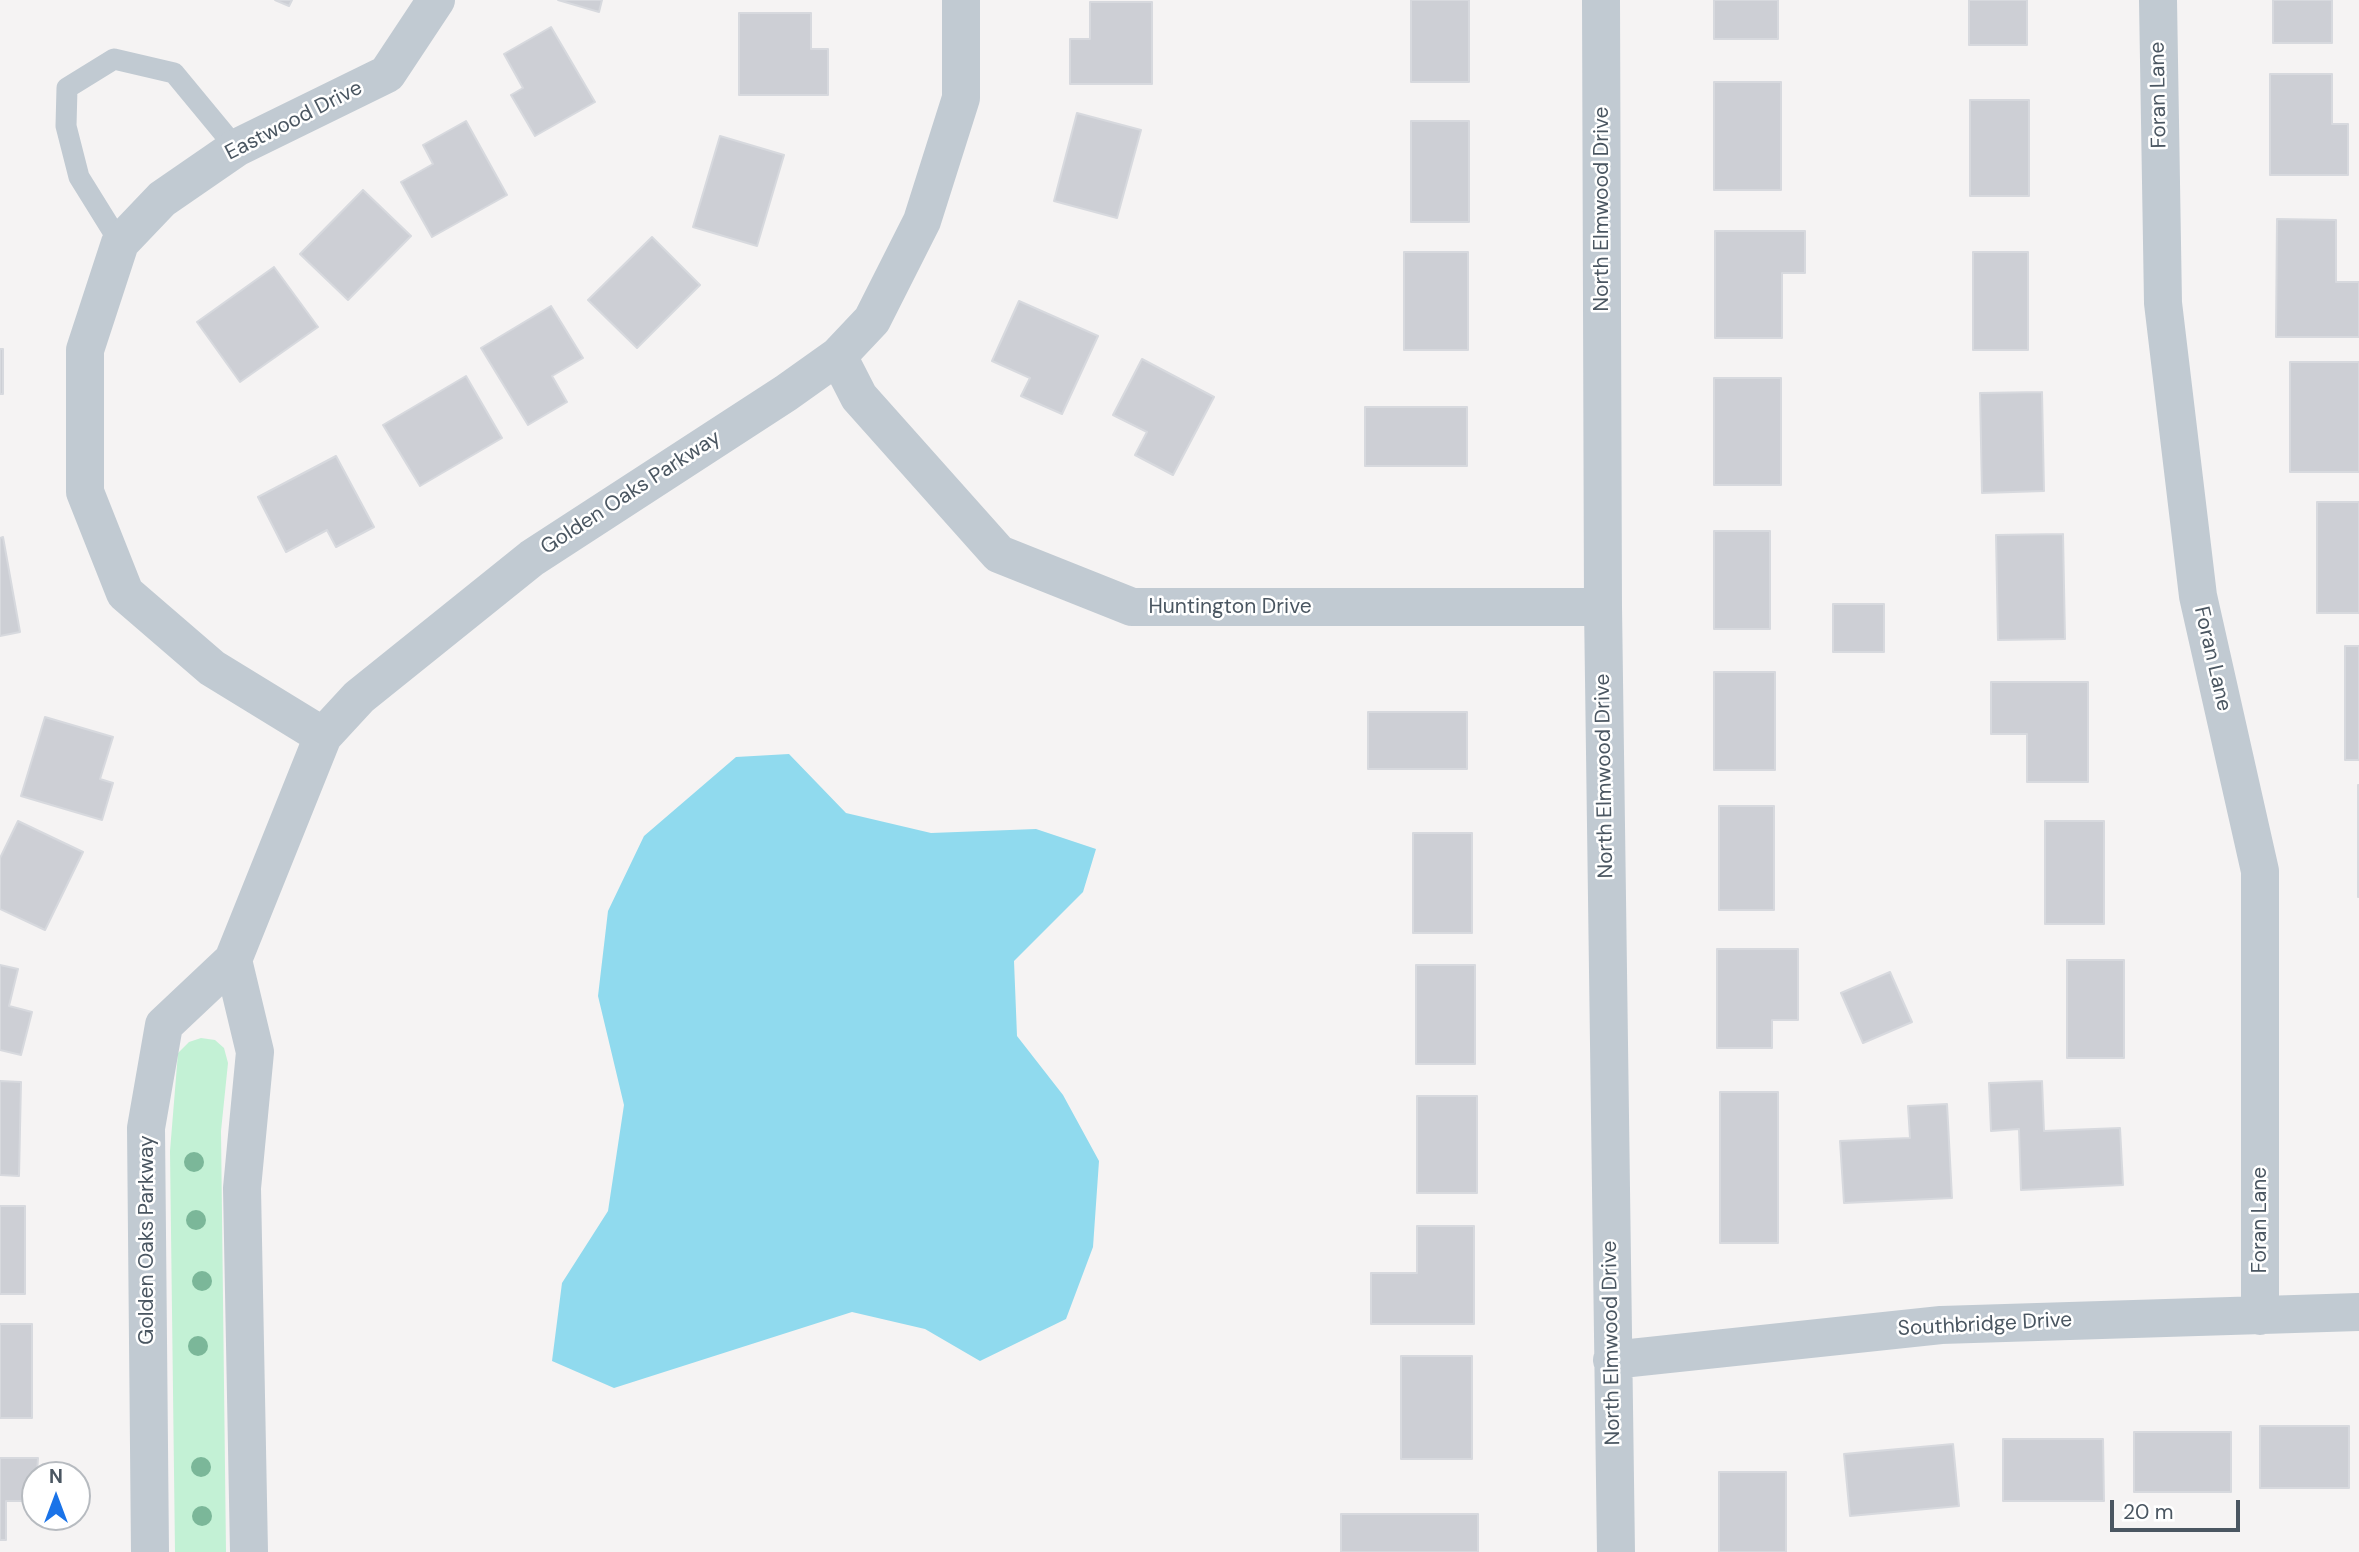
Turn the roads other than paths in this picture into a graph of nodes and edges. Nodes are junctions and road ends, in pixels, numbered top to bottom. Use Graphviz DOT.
graph roads {
  1 [pos="436,0"];
  2 [pos="961,0"];
  3 [pos="1601,0"];
  4 [pos="2158,0"];
  5 [pos="236,148"];
  6 [pos="120,243"];
  7 [pos="838,356"];
  8 [pos="1603,607"];
  9 [pos="323,736"];
  10 [pos="233,960"];
  11 [pos="2359,1312"];
  12 [pos="2260,1316"];
  13 [pos="1612,1360"];
  14 [pos="149,1552"];
  15 [pos="249,1552"];
  16 [pos="1616,1552"];
  1 -- 5 [label="street, Eastwood Drive"];
  2 -- 7 [label="street, Golden Oaks Parkway"];
  3 -- 8 [label="street, North Elmwood Drive"];
  4 -- 12 [label="street, Foran Lane"];
  5 -- 6 [label="street, Eastwood Drive"];
  5 -- 6 [label="lane"];
  6 -- 9 [label="street, Eastwood Drive"];
  7 -- 8 [label="street, Huntington Drive"];
  7 -- 9 [label="street, Golden Oaks Parkway"];
  8 -- 13 [label="street, North Elmwood Drive"];
  9 -- 10 [label="street, Golden Oaks Parkway"];
  10 -- 14 [label="street, Golden Oaks Parkway"];
  10 -- 15 [label="street"];
  11 -- 12 [label="street, Southbridge Drive"];
  12 -- 13 [label="street, Southbridge Drive"];
  13 -- 16 [label="street, North Elmwood Drive"];
}
